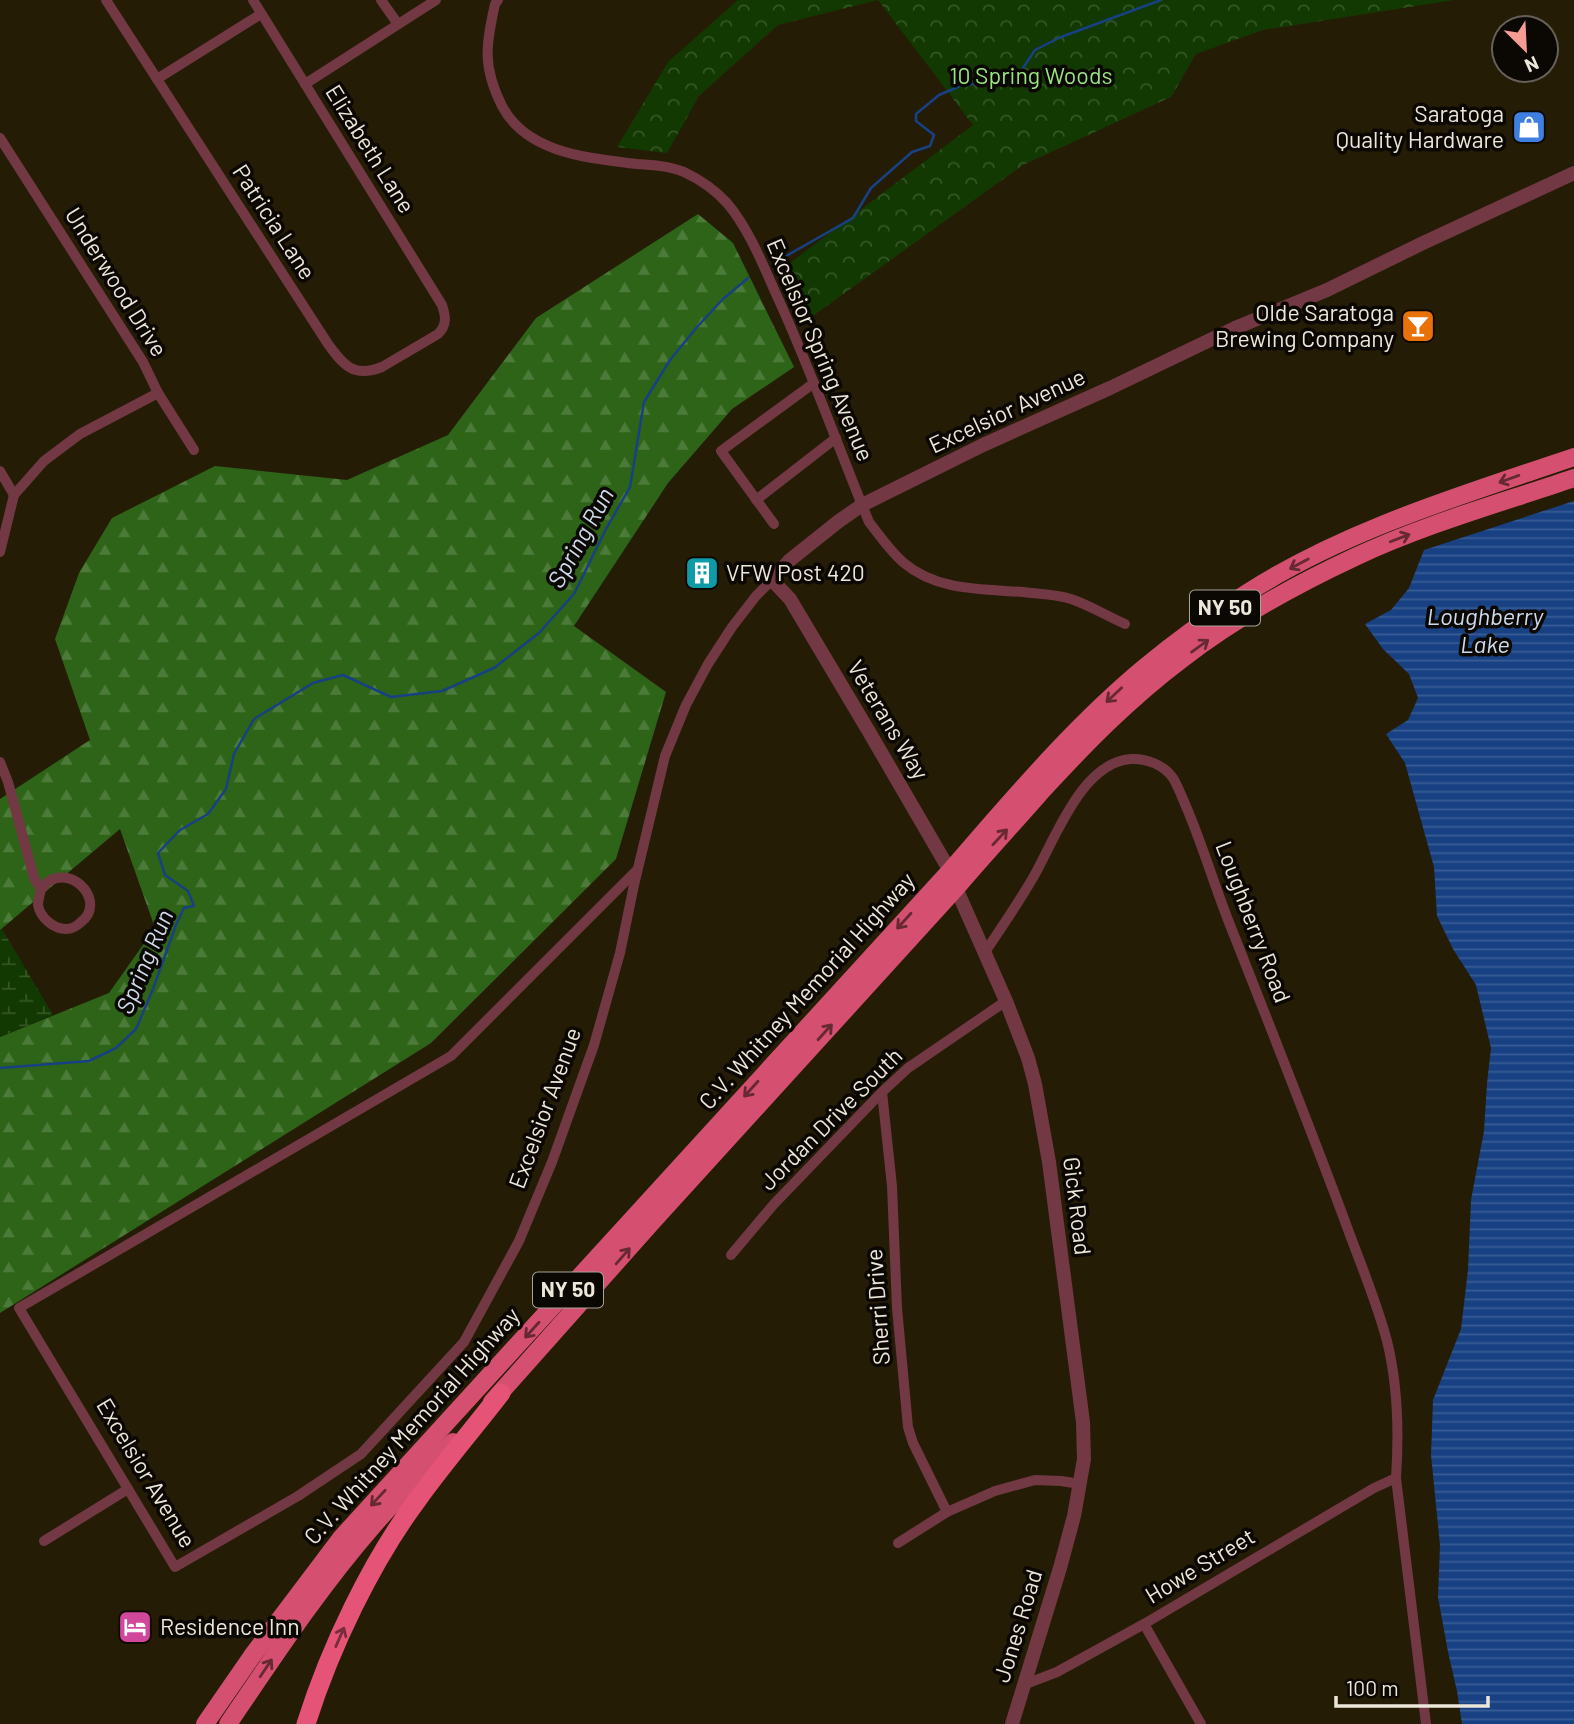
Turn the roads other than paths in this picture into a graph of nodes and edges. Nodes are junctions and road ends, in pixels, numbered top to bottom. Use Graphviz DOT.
graph roads {
  1 [pos="106,0"];
  2 [pos="253,0"];
  3 [pos="381,0"];
  4 [pos="436,0"];
  5 [pos="498,0"];
  6 [pos="261,14"];
  7 [pos="398,24"];
  8 [pos="157,79"];
  9 [pos="305,84"];
  10 [pos="0,138"];
  11 [pos="1574,173"];
  12 [pos="445,323"];
  13 [pos="814,383"];
  14 [pos="158,393"];
  15 [pos="836,438"];
  16 [pos="194,450"];
  17 [pos="1574,457"];
  18 [pos="0,471"];
  19 [pos="1574,478"];
  20 [pos="14,495"];
  21 [pos="756,500"];
  22 [pos="862,505"];
  23 [pos="774,524"];
  24 [pos="0,552"];
  25 [pos="772,580"];
  26 [pos="1125,624"];
  27 [pos="0,762"];
  28 [pos="637,870"];
  29 [pos="950,871"];
  30 [pos="956,888"];
  31 [pos="41,889"];
  32 [pos="985,952"];
  33 [pos="1006,1001"];
  34 [pos="881,1092"];
  35 [pos="731,1255"];
  36 [pos="501,1393"];
  37 [pos="1396,1478"];
  38 [pos="1080,1484"];
  39 [pos="128,1489"];
  40 [pos="947,1512"];
  41 [pos="44,1541"];
  42 [pos="1067,1542"];
  43 [pos="898,1543"];
  44 [pos="1144,1624"];
  45 [pos="1023,1685"];
  46 [pos="205,1724"];
  47 [pos="228,1724"];
  48 [pos="306,1724"];
  49 [pos="1012,1724"];
  50 [pos="1201,1724"];
  51 [pos="1426,1724"];
  1 -- 8 [label="street, Patricia Lane"];
  2 -- 6 [label="street, Elizabeth Lane"];
  3 -- 7 [label="street"];
  4 -- 7 [label="street"];
  5 -- 13 [label="street, Excelsior Spring Avenue"];
  6 -- 8 [label="street"];
  6 -- 9 [label="street, Elizabeth Lane"];
  7 -- 9 [label="street"];
  8 -- 12 [label="street, Patricia Lane"];
  9 -- 12 [label="street, Elizabeth Lane"];
  10 -- 14 [label="street, Underwood Drive"];
  11 -- 22 [label="street, Excelsior Avenue"];
  13 -- 15 [label="street, Excelsior Spring Avenue"];
  13 -- 21 [label="street"];
  14 -- 16 [label="street, Underwood Drive"];
  14 -- 20 [label="street"];
  15 -- 21 [label="street"];
  15 -- 22 [label="street, Excelsior Spring Avenue"];
  17 -- 29 [label="highway, C.V. Whitney Memorial Highway / NY 50, one-way"];
  18 -- 20 [label="street"];
  30 -- 19 [label="highway, C.V. Whitney Memorial Highway / NY 50, one-way"];
  20 -- 24 [label="street"];
  21 -- 23 [label="street"];
  22 -- 25 [label="street, Excelsior Avenue"];
  22 -- 26 [label="street, Excelsior Spring Avenue"];
  25 -- 28 [label="street, Excelsior Avenue"];
  25 -- 29 [label="street, Veterans Way"];
  27 -- 31 [label="street"];
  28 -- 39 [label="street, Excelsior Avenue"];
  28 -- 39 [label="street, Excelsior Avenue"];
  29 -- 30 [label="street, Veterans Way"];
  29 -- 46 [label="highway, C.V. Whitney Memorial Highway / NY 50, one-way"];
  30 -- 32 [label="street, Gick Road"];
  36 -- 30 [label="highway, C.V. Whitney Memorial Highway / NY 50, one-way"];
  31 -- 31 [label="street"];
  32 -- 33 [label="street, Gick Road"];
  32 -- 37 [label="street, Loughberry Road"];
  33 -- 34 [label="street, Jordan Drive South"];
  33 -- 38 [label="street, Gick Road"];
  34 -- 35 [label="street, Jordan Drive South"];
  34 -- 40 [label="street, Sherri Drive"];
  47 -- 36 [label="highway, C.V. Whitney Memorial Highway / NY 50, one-way"];
  48 -- 36 [label="highway, one-way"];
  37 -- 44 [label="street, Howe Street"];
  37 -- 51 [label="street, Loughberry Road"];
  38 -- 40 [label="street"];
  38 -- 42 [label="street, Gick Road"];
  39 -- 41 [label="street"];
  40 -- 43 [label="street"];
  42 -- 45 [label="street, Jones Road"];
  44 -- 45 [label="street, Howe Street"];
  44 -- 50 [label="street"];
  45 -- 49 [label="street, Jones Road"];
}
